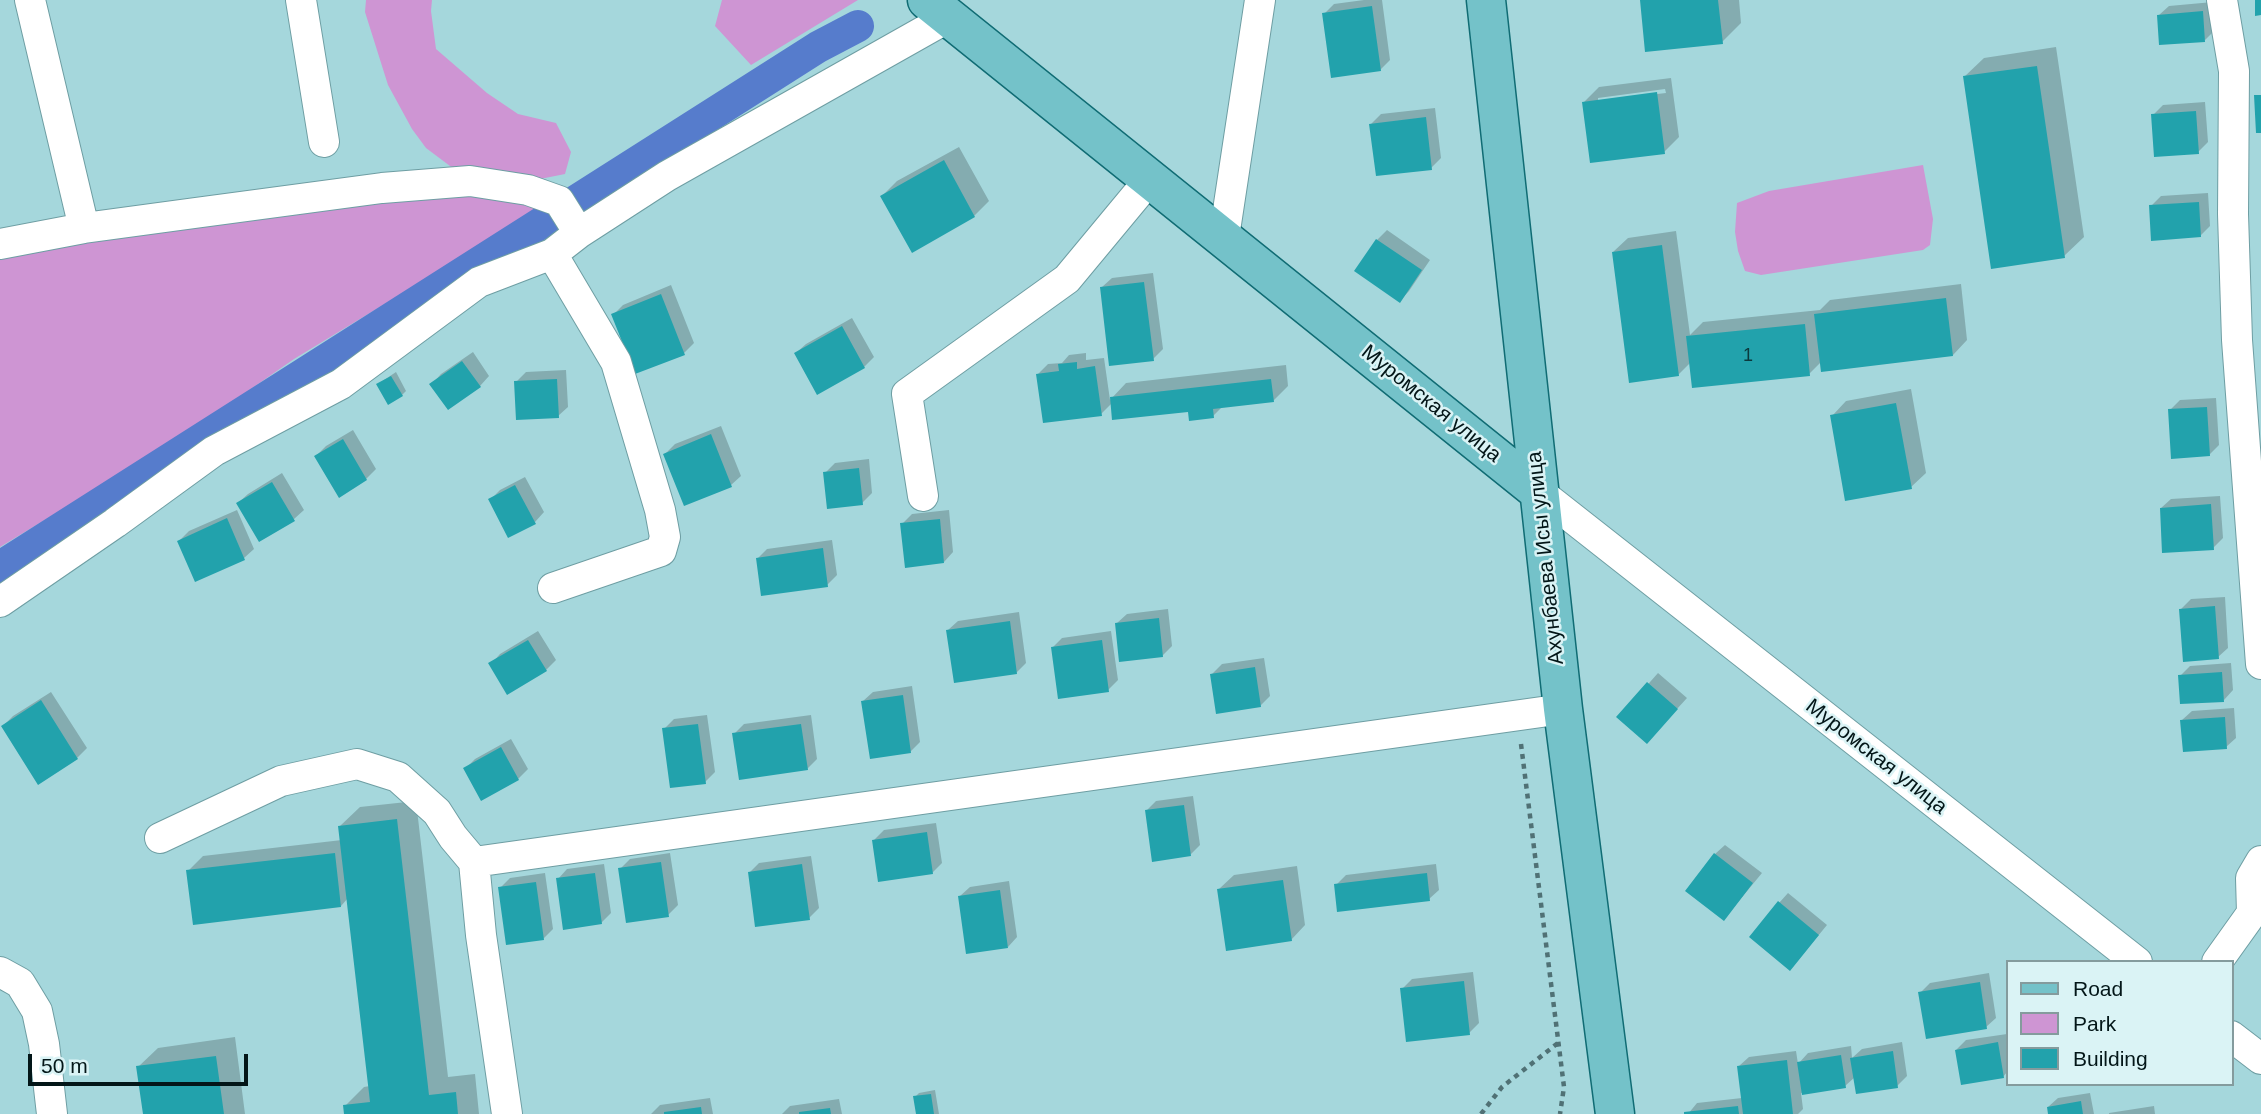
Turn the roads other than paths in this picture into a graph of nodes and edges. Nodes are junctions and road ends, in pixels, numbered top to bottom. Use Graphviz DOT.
graph roads {
  1 [pos="30,0"];
  2 [pos="301,0"];
  3 [pos="1260,0"];
  4 [pos="1486,0"];
  5 [pos="2222,0"];
  6 [pos="938,9"];
  7 [pos="324,142"];
  8 [pos="1150,179"];
  9 [pos="569,217"];
  10 [pos="84,228"];
  11 [pos="1224,237"];
  12 [pos="0,244"];
  13 [pos="552,254"];
  14 [pos="1538,491"];
  15 [pos="923,496"];
  16 [pos="552,588"];
  17 [pos="0,602"];
  18 [pos="2261,664"];
  19 [pos="1563,709"];
  20 [pos="160,838"];
  21 [pos="2261,861"];
  22 [pos="474,862"];
  23 [pos="2134,960"];
  24 [pos="2218,960"];
  25 [pos="0,972"];
  26 [pos="2233,1038"];
  27 [pos="2261,1059"];
  28 [pos="52,1114"];
  29 [pos="507,1114"];
  30 [pos="1615,1114"];
  1 -- 10 [label="street"];
  2 -- 7 [label="street"];
  3 -- 11 [label="street"];
  4 -- 14 [label="main road, Ахунбаева Исы улица"];
  5 -- 18 [label="street"];
  6 -- 8 [label="main road, Муромская улица"];
  6 -- 9 [label="street"];
  8 -- 11 [label="main road, Муромская улица"];
  8 -- 15 [label="street"];
  9 -- 10 [label="street"];
  9 -- 13 [label="street"];
  10 -- 12 [label="street"];
  11 -- 14 [label="main road, Муромская улица"];
  13 -- 16 [label="street"];
  13 -- 17 [label="street"];
  14 -- 19 [label="main road, Ахунбаева Исы улица"];
  14 -- 23 [label="street, Муромская улица"];
  19 -- 22 [label="street"];
  19 -- 30 [label="main road, Ахунбаева Исы улица"];
  20 -- 22 [label="street"];
  21 -- 24 [label="street"];
  22 -- 29 [label="street"];
  25 -- 28 [label="street"];
  26 -- 27 [label="street"];
}
